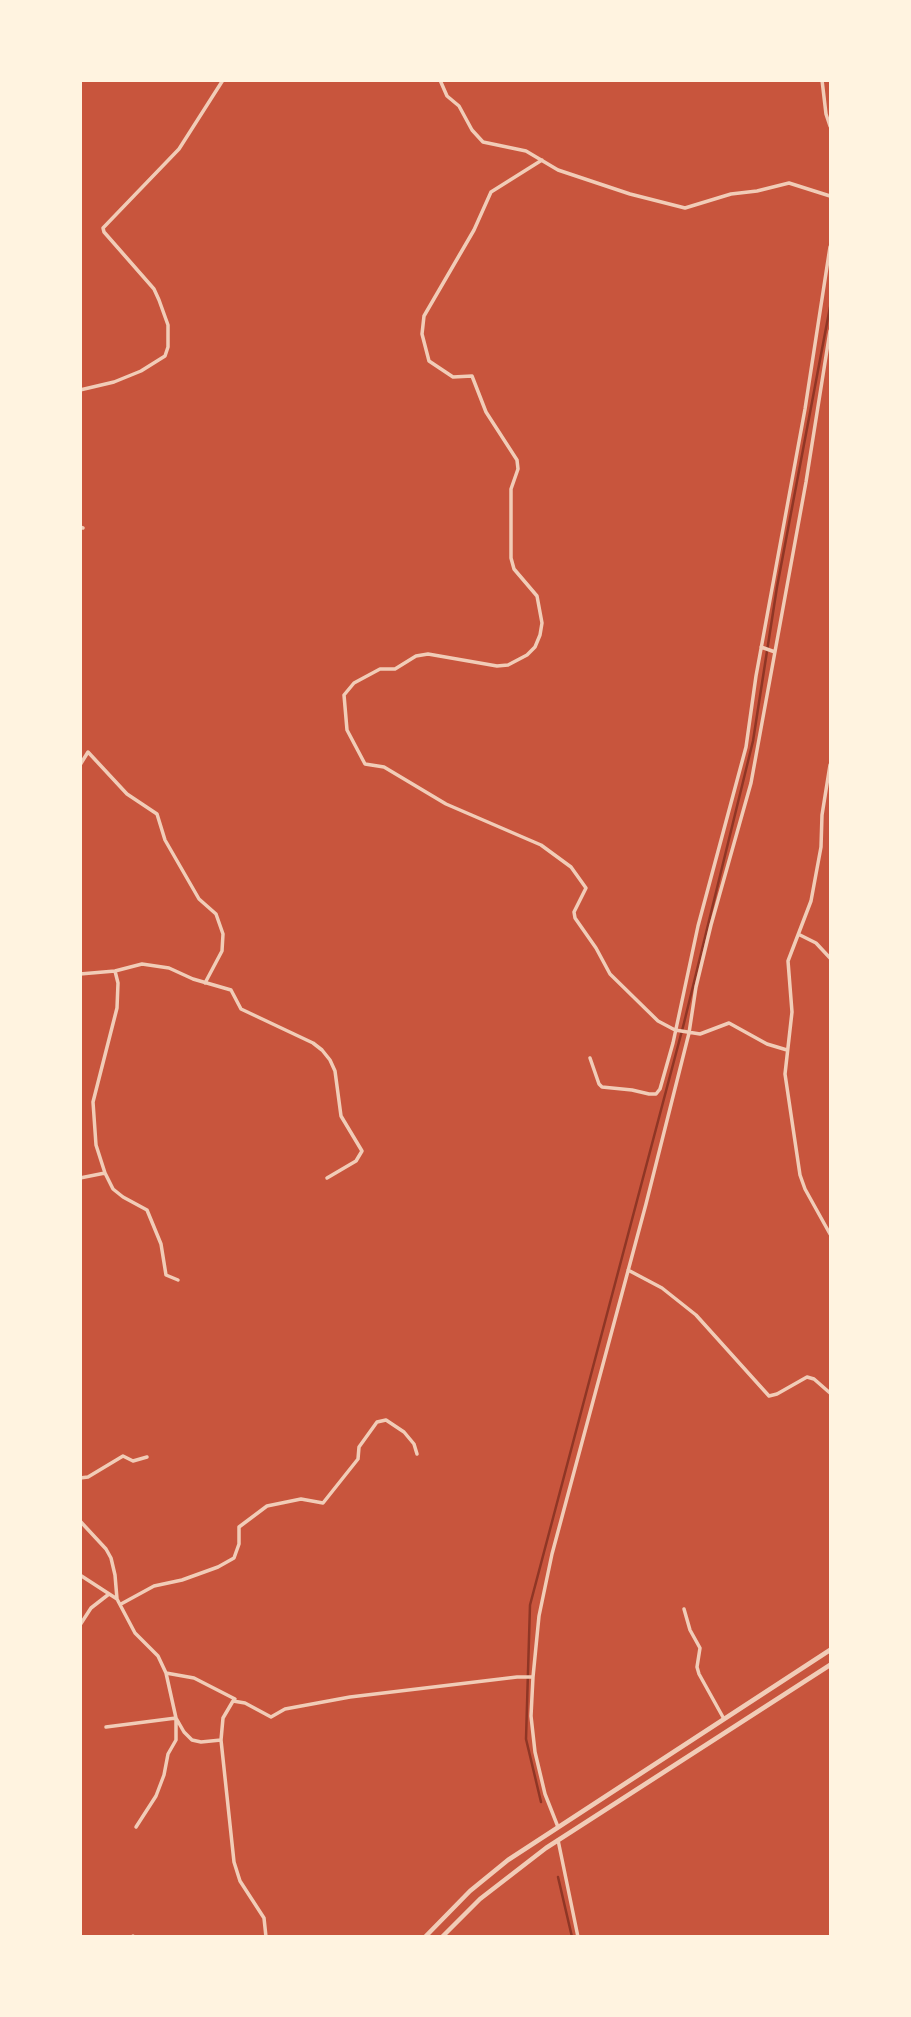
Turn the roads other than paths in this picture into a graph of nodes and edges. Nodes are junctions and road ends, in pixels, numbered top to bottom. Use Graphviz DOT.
graph roads {
  1 [pos="223,80"];
  2 [pos="440,80"];
  3 [pos="822,80"];
  4 [pos="831,126"];
  5 [pos="542,160"];
  6 [pos="831,196"];
  7 [pos="831,247"];
  8 [pos="831,331"];
  9 [pos="80,390"];
  10 [pos="761,647"];
  11 [pos="775,653"];
  12 [pos="80,765"];
  13 [pos="831,765"];
  14 [pos="800,935"];
  15 [pos="831,958"];
  16 [pos="115,971"];
  17 [pos="80,974"];
  18 [pos="205,983"];
  19 [pos="676,1030"];
  20 [pos="686,1032"];
  21 [pos="787,1050"];
  22 [pos="590,1058"];
  23 [pos="105,1173"];
  24 [pos="80,1178"];
  25 [pos="327,1178"];
  26 [pos="831,1234"];
  27 [pos="628,1270"];
  28 [pos="178,1280"];
  29 [pos="831,1394"];
  30 [pos="417,1454"];
  31 [pos="147,1457"];
  32 [pos="80,1478"];
  33 [pos="80,1521"];
  34 [pos="80,1575"];
  35 [pos="108,1594"];
  36 [pos="117,1599"];
  37 [pos="121,1604"];
  38 [pos="684,1609"];
  39 [pos="80,1625"];
  40 [pos="831,1650"];
  41 [pos="831,1665"];
  42 [pos="166,1673"];
  43 [pos="531,1677"];
  44 [pos="237,1700"];
  45 [pos="176,1718"];
  46 [pos="724,1719"];
  47 [pos="106,1727"];
  48 [pos="221,1740"];
  49 [pos="136,1827"];
  50 [pos="558,1827"];
  51 [pos="558,1840"];
  52 [pos="266,1937"];
  53 [pos="425,1937"];
  54 [pos="442,1937"];
  55 [pos="578,1937"];
  1 -- 9 [label="street"];
  2 -- 5 [label="street"];
  3 -- 4 [label="street"];
  5 -- 6 [label="street"];
  5 -- 19 [label="street"];
  7 -- 10 [label="street"];
  8 -- 11 [label="street"];
  10 -- 11 [label="street"];
  10 -- 19 [label="street"];
  11 -- 20 [label="street"];
  12 -- 18 [label="street"];
  13 -- 14 [label="street"];
  14 -- 15 [label="street"];
  14 -- 21 [label="street"];
  16 -- 17 [label="street"];
  16 -- 18 [label="street"];
  16 -- 23 [label="street"];
  18 -- 25 [label="street"];
  19 -- 20 [label="street"];
  19 -- 22 [label="street"];
  20 -- 21 [label="street"];
  20 -- 27 [label="street"];
  21 -- 26 [label="street"];
  23 -- 24 [label="street"];
  23 -- 28 [label="street"];
  27 -- 29 [label="street"];
  27 -- 43 [label="street"];
  30 -- 37 [label="street"];
  31 -- 32 [label="street"];
  33 -- 36 [label="street"];
  34 -- 35 [label="street"];
  35 -- 36 [label="street"];
  35 -- 39 [label="street"];
  36 -- 37 [label="street"];
  37 -- 42 [label="street"];
  38 -- 46 [label="street"];
  40 -- 46 [label="street"];
  41 -- 51 [label="street"];
  42 -- 44 [label="street"];
  42 -- 45 [label="street"];
  43 -- 44 [label="street"];
  43 -- 50 [label="street"];
  44 -- 48 [label="street"];
  45 -- 47 [label="street"];
  45 -- 48 [label="street"];
  45 -- 49 [label="street"];
  46 -- 50 [label="street"];
  48 -- 52 [label="street"];
  50 -- 53 [label="street"];
  51 -- 54 [label="street"];
  51 -- 55 [label="street"];
}
